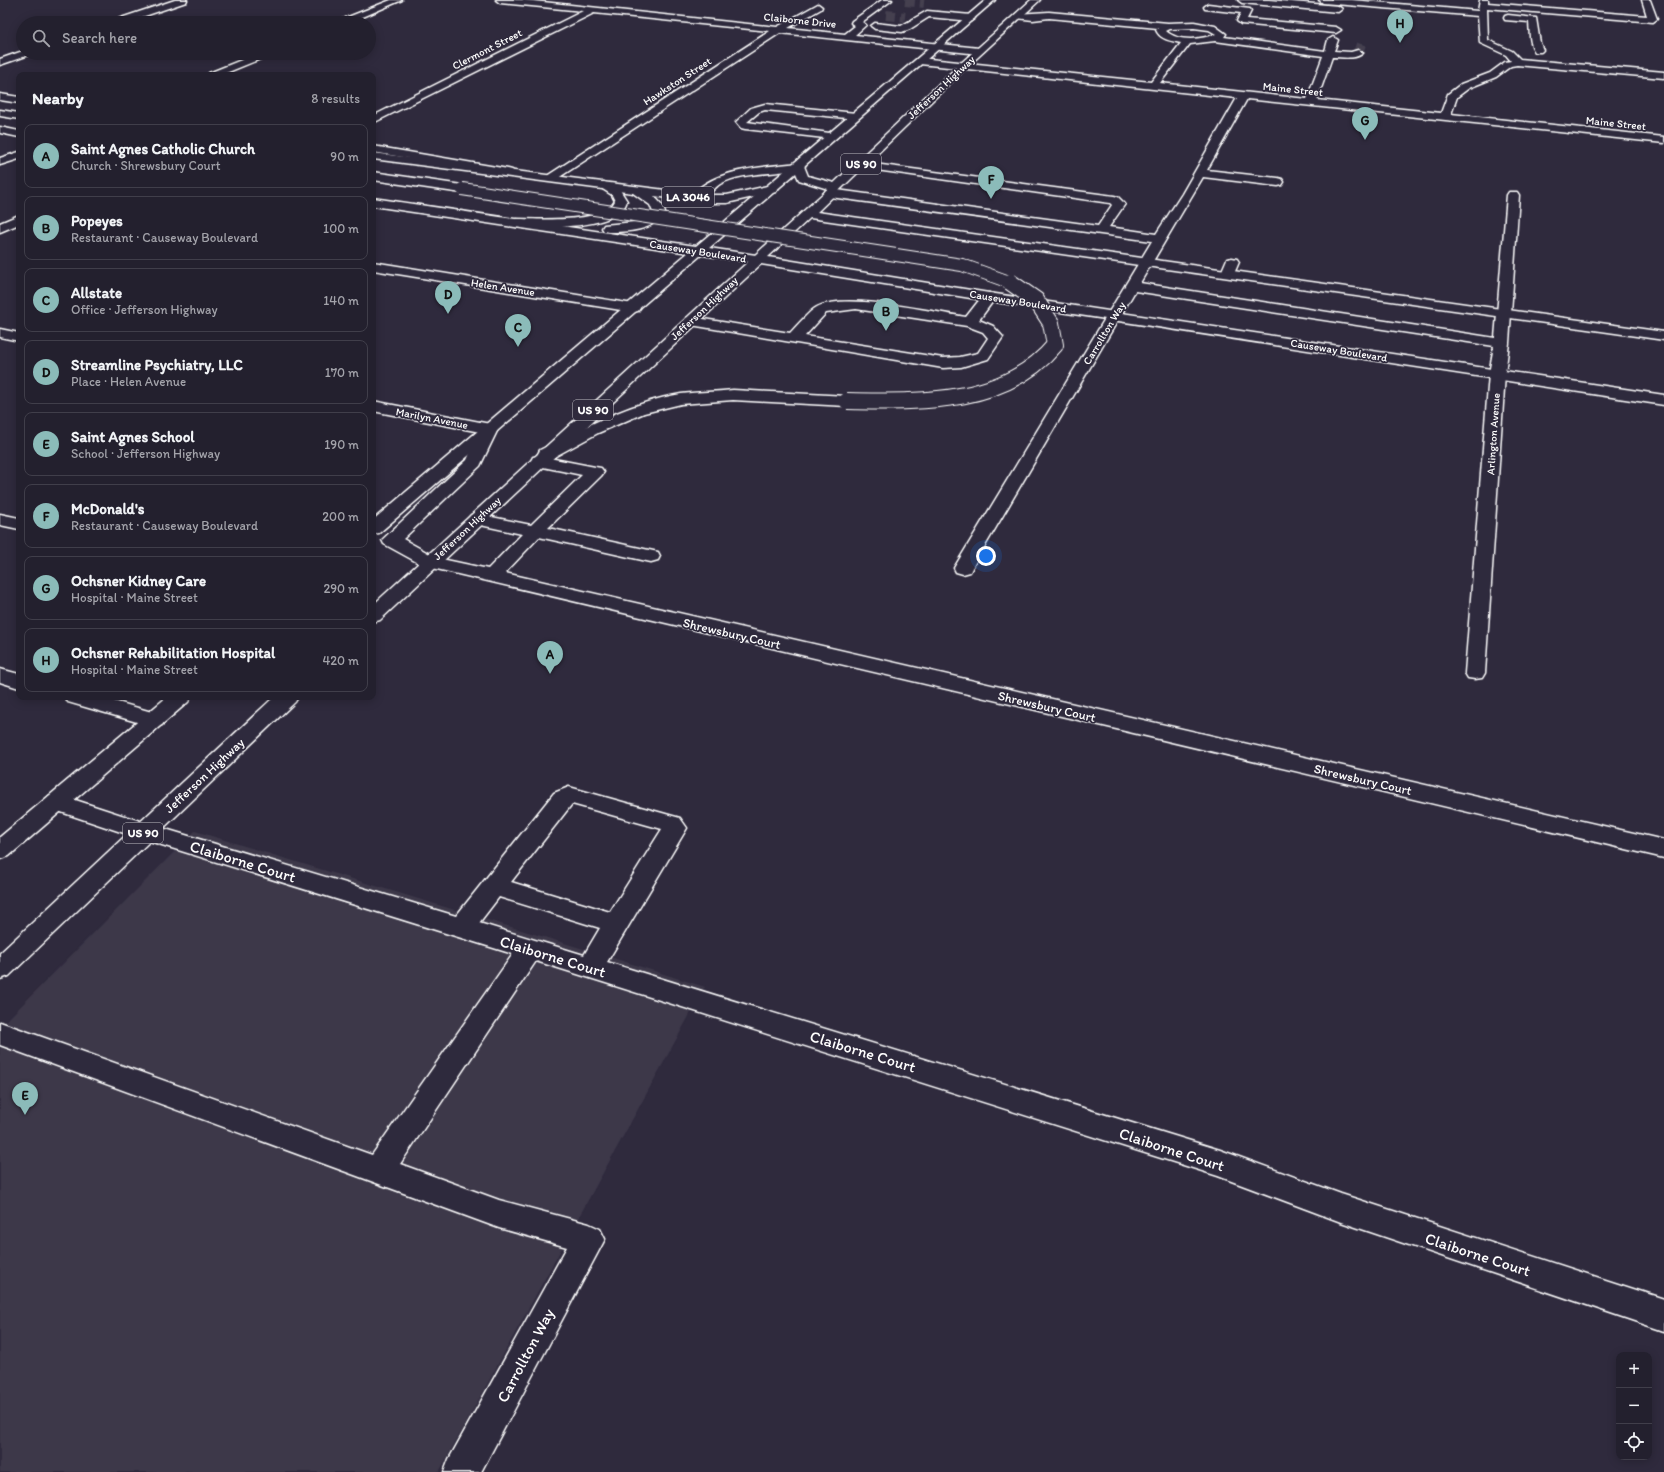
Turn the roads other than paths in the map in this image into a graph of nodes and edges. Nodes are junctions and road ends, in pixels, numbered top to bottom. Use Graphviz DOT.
graph roads {
  1 [pos="183,0"];
  2 [pos="398,0"];
  3 [pos="500,0"];
  4 [pos="991,0"];
  5 [pos="1036,0"];
  6 [pos="1242,0"];
  7 [pos="1323,0"];
  8 [pos="1646,0"];
  9 [pos="606,3"];
  10 [pos="884,6"];
  11 [pos="1347,6"];
  12 [pos="818,7"];
  13 [pos="593,10"];
  14 [pos="930,11"];
  15 [pos="1486,11"];
  16 [pos="1205,13"];
  17 [pos="1008,14"];
  18 [pos="136,16"];
  19 [pos="358,16"];
  20 [pos="1019,16"];
  21 [pos="971,18"];
  22 [pos="982,19"];
  23 [pos="862,25"];
  24 [pos="778,30"];
  25 [pos="1165,30"];
  26 [pos="1218,35"];
  27 [pos="1266,35"];
  28 [pos="1337,36"];
  29 [pos="846,37"];
  30 [pos="1312,37"];
  31 [pos="1188,40"];
  32 [pos="937,47"];
  33 [pos="1538,48"];
  34 [pos="1550,50"];
  35 [pos="979,52"];
  36 [pos="1358,53"];
  37 [pos="1328,54"];
  38 [pos="16,56"];
  39 [pos="250,60"];
  40 [pos="920,61"];
  41 [pos="0,62"];
  42 [pos="1517,62"];
  43 [pos="1540,63"];
  44 [pos="963,66"];
  45 [pos="220,72"];
  46 [pos="1664,75"];
  47 [pos="1153,86"];
  48 [pos="1243,96"];
  49 [pos="0,97"];
  50 [pos="16,100"];
  51 [pos="1310,103"];
  52 [pos="0,114"];
  53 [pos="16,116"];
  54 [pos="856,116"];
  55 [pos="1445,117"];
  56 [pos="376,118"];
  57 [pos="0,130"];
  58 [pos="16,133"];
  59 [pos="833,136"];
  60 [pos="1664,140"];
  61 [pos="6,148"];
  62 [pos="16,150"];
  63 [pos="376,150"];
  64 [pos="16,156"];
  65 [pos="376,156"];
  66 [pos="0,162"];
  67 [pos="799,166"];
  68 [pos="859,166"];
  69 [pos="1200,173"];
  70 [pos="925,174"];
  71 [pos="527,175"];
  72 [pos="376,176"];
  73 [pos="551,178"];
  74 [pos="1278,182"];
  75 [pos="604,186"];
  76 [pos="635,190"];
  77 [pos="772,190"];
  78 [pos="833,190"];
  79 [pos="1513,195"];
  80 [pos="696,198"];
  81 [pos="376,202"];
  82 [pos="899,202"];
  83 [pos="808,214"];
  84 [pos="16,220"];
  85 [pos="517,223"];
  86 [pos="541,227"];
  87 [pos="0,228"];
  88 [pos="1101,230"];
  89 [pos="1160,238"];
  90 [pos="699,250"];
  91 [pos="756,260"];
  92 [pos="1146,261"];
  93 [pos="376,266"];
  94 [pos="1132,286"];
  95 [pos="989,297"];
  96 [pos="633,308"];
  97 [pos="1504,314"];
  98 [pos="1114,316"];
  99 [pos="691,321"];
  100 [pos="970,322"];
  101 [pos="0,333"];
  102 [pos="16,336"];
  103 [pos="1664,336"];
  104 [pos="794,338"];
  105 [pos="1502,342"];
  106 [pos="1497,374"];
  107 [pos="1664,400"];
  108 [pos="376,407"];
  109 [pos="490,429"];
  110 [pos="542,457"];
  111 [pos="0,519"];
  112 [pos="477,519"];
  113 [pos="16,523"];
  114 [pos="376,527"];
  115 [pos="536,531"];
  116 [pos="651,556"];
  117 [pos="431,562"];
  118 [pos="963,568"];
  119 [pos="491,577"];
  120 [pos="376,611"];
  121 [pos="1475,672"];
  122 [pos="0,675"];
  123 [pos="16,680"];
  124 [pos="86,700"];
  125 [pos="177,700"];
  126 [pos="284,700"];
  127 [pos="154,720"];
  128 [pos="56,802"];
  129 [pos="144,831"];
  130 [pos="1664,849"];
  131 [pos="0,850"];
  132 [pos="494,886"];
  133 [pos="616,923"];
  134 [pos="462,927"];
  135 [pos="530,949"];
  136 [pos="591,967"];
  137 [pos="0,969"];
  138 [pos="0,1033"];
  139 [pos="379,1170"];
  140 [pos="1664,1315"];
  141 [pos="462,1472"];
  1 -- 18 [label="main road"];
  2 -- 19 [label="main road"];
  3 -- 13 [label="main road, Claiborne Drive"];
  4 -- 21 [label="main road, US 90"];
  5 -- 20 [label="main road, Jefferson Highway / US 90"];
  6 -- 11 [label="main road"];
  7 -- 11 [label="main road"];
  8 -- 15 [label="main road"];
  9 -- 13 [label="main road, Clermont Street"];
  10 -- 23 [label="main road"];
  11 -- 15 [label="main road"];
  11 -- 28 [label="main road"];
  12 -- 24 [label="main road, Hawkston Street"];
  13 -- 24 [label="main road, Claiborne Drive"];
  13 -- 56 [label="main road, Clermont Street"];
  14 -- 14 [label="main road"];
  14 -- 21 [label="main road"];
  14 -- 23 [label="main road"];
  15 -- 33 [label="main road"];
  15 -- 42 [label="main road"];
  16 -- 25 [label="main road"];
  16 -- 26 [label="main road"];
  16 -- 28 [label="main road"];
  17 -- 20 [label="main road"];
  20 -- 25 [label="main road"];
  20 -- 35 [label="main road, Jefferson Highway / US 90"];
  21 -- 22 [label="main road"];
  21 -- 32 [label="main road, US 90"];
  23 -- 29 [label="main road"];
  24 -- 29 [label="main road, Claiborne Drive"];
  24 -- 73 [label="main road, Hawkston Street"];
  25 -- 31 [label="main road"];
  26 -- 27 [label="main road"];
  26 -- 31 [label="main road"];
  26 -- 37 [label="main road"];
  28 -- 30 [label="main road"];
  28 -- 37 [label="main road"];
  29 -- 32 [label="main road, Claiborne Drive"];
  31 -- 47 [label="main road"];
  32 -- 35 [label="main road, Claiborne Drive"];
  32 -- 40 [label="main road, US 90"];
  33 -- 34 [label="main road"];
  33 -- 43 [label="main road"];
  35 -- 44 [label="main road, Jefferson Highway / US 90"];
  36 -- 37 [label="main road"];
  37 -- 51 [label="main road"];
  38 -- 41 [label="main road"];
  39 -- 45 [label="main road"];
  40 -- 44 [label="main road, Maine Street"];
  40 -- 54 [label="main road, US 90"];
  42 -- 43 [label="main road"];
  42 -- 55 [label="main road"];
  43 -- 46 [label="main road"];
  44 -- 47 [label="main road, Maine Street"];
  44 -- 68 [label="main road, Jefferson Highway / US 90"];
  47 -- 48 [label="main road, Maine Street"];
  48 -- 51 [label="main road, Maine Street"];
  48 -- 69 [label="main road, Carrollton Way"];
  49 -- 50 [label="main road"];
  51 -- 55 [label="main road, Maine Street"];
  52 -- 53 [label="main road"];
  54 -- 59 [label="main road, US 90"];
  54 -- 59 [label="main road"];
  55 -- 60 [label="main road, Maine Street"];
  57 -- 58 [label="main road"];
  59 -- 67 [label="main road, US 90"];
  61 -- 62 [label="main road"];
  63 -- 71 [label="main road"];
  64 -- 66 [label="main road"];
  65 -- 71 [label="main road, LA 3046"];
  67 -- 77 [label="main road, US 90"];
  67 -- 78 [label="main road"];
  67 -- 80 [label="main road"];
  68 -- 70 [label="main road"];
  68 -- 78 [label="main road, Jefferson Highway / US 90"];
  69 -- 74 [label="main road"];
  69 -- 89 [label="main road, Carrollton Way"];
  70 -- 82 [label="main road"];
  70 -- 88 [label="main road"];
  71 -- 73 [label="main road, LA 3046"];
  72 -- 110 [label="main road, bridge"];
  73 -- 75 [label="main road, LA 3046"];
  75 -- 76 [label="main road, LA 3046"];
  75 -- 85 [label="main road"];
  76 -- 80 [label="main road, LA 3046"];
  76 -- 86 [label="main road"];
  77 -- 80 [label="main road, LA 3046"];
  77 -- 90 [label="main road, US 90"];
  78 -- 82 [label="main road"];
  78 -- 83 [label="main road, Jefferson Highway / US 90"];
  79 -- 97 [label="main road, Arlington Avenue"];
  81 -- 85 [label="main road, Causeway Boulevard"];
  82 -- 88 [label="main road"];
  83 -- 91 [label="main road, Jefferson Highway / US 90"];
  83 -- 92 [label="main road"];
  84 -- 87 [label="main road"];
  85 -- 86 [label="main road, Causeway Boulevard"];
  86 -- 90 [label="main road, Causeway Boulevard"];
  88 -- 89 [label="main road"];
  89 -- 92 [label="main road, Carrollton Way"];
  90 -- 91 [label="main road, Causeway Boulevard"];
  90 -- 96 [label="main road, US 90"];
  91 -- 95 [label="main road, Causeway Boulevard"];
  91 -- 99 [label="main road, Jefferson Highway / US 90"];
  92 -- 94 [label="main road, Carrollton Way"];
  92 -- 97 [label="main road"];
  93 -- 96 [label="main road, Helen Avenue"];
  94 -- 98 [label="main road, Carrollton Way"];
  94 -- 105 [label="main road"];
  95 -- 98 [label="main road, Causeway Boulevard"];
  95 -- 100 [label="main road"];
  96 -- 109 [label="main road, US 90"];
  97 -- 103 [label="main road"];
  97 -- 105 [label="main road, Arlington Avenue"];
  98 -- 106 [label="main road, Causeway Boulevard"];
  98 -- 118 [label="main road, Carrollton Way"];
  99 -- 104 [label="main road"];
  99 -- 110 [label="main road, Jefferson Highway / US 90"];
  100 -- 104 [label="main road"];
  100 -- 104 [label="main road"];
  101 -- 102 [label="main road"];
  105 -- 106 [label="main road, Arlington Avenue"];
  106 -- 107 [label="main road, Causeway Boulevard"];
  106 -- 121 [label="main road, Arlington Avenue"];
  108 -- 109 [label="main road, Marilyn Avenue"];
  109 -- 114 [label="main road, US 90"];
  109 -- 117 [label="main road, Shrewsbury Court"];
  110 -- 112 [label="main road, Jefferson Highway / US 90"];
  110 -- 115 [label="main road"];
  111 -- 113 [label="main road"];
  112 -- 115 [label="main road"];
  112 -- 117 [label="main road, Jefferson Highway / US 90"];
  115 -- 116 [label="main road"];
  115 -- 119 [label="main road"];
  117 -- 119 [label="main road, Shrewsbury Court"];
  117 -- 120 [label="main road, Jefferson Highway / US 90"];
  119 -- 130 [label="main road, Shrewsbury Court"];
  122 -- 123 [label="main road"];
  124 -- 127 [label="main road"];
  125 -- 127 [label="main road"];
  126 -- 129 [label="main road, Jefferson Highway / US 90"];
  127 -- 128 [label="main road"];
  128 -- 129 [label="main road, Claiborne Court"];
  128 -- 131 [label="main road"];
  129 -- 134 [label="main road, Claiborne Court"];
  129 -- 137 [label="main road, Jefferson Highway / US 90"];
  132 -- 133 [label="main road"];
  132 -- 133 [label="main road"];
  132 -- 134 [label="main road"];
  133 -- 136 [label="main road"];
  134 -- 135 [label="main road, Claiborne Court"];
  135 -- 136 [label="main road, Claiborne Court"];
  135 -- 139 [label="main road"];
  136 -- 140 [label="main road, Claiborne Court"];
  138 -- 139 [label="main road"];
  139 -- 141 [label="main road, Carrollton Way"];
}
